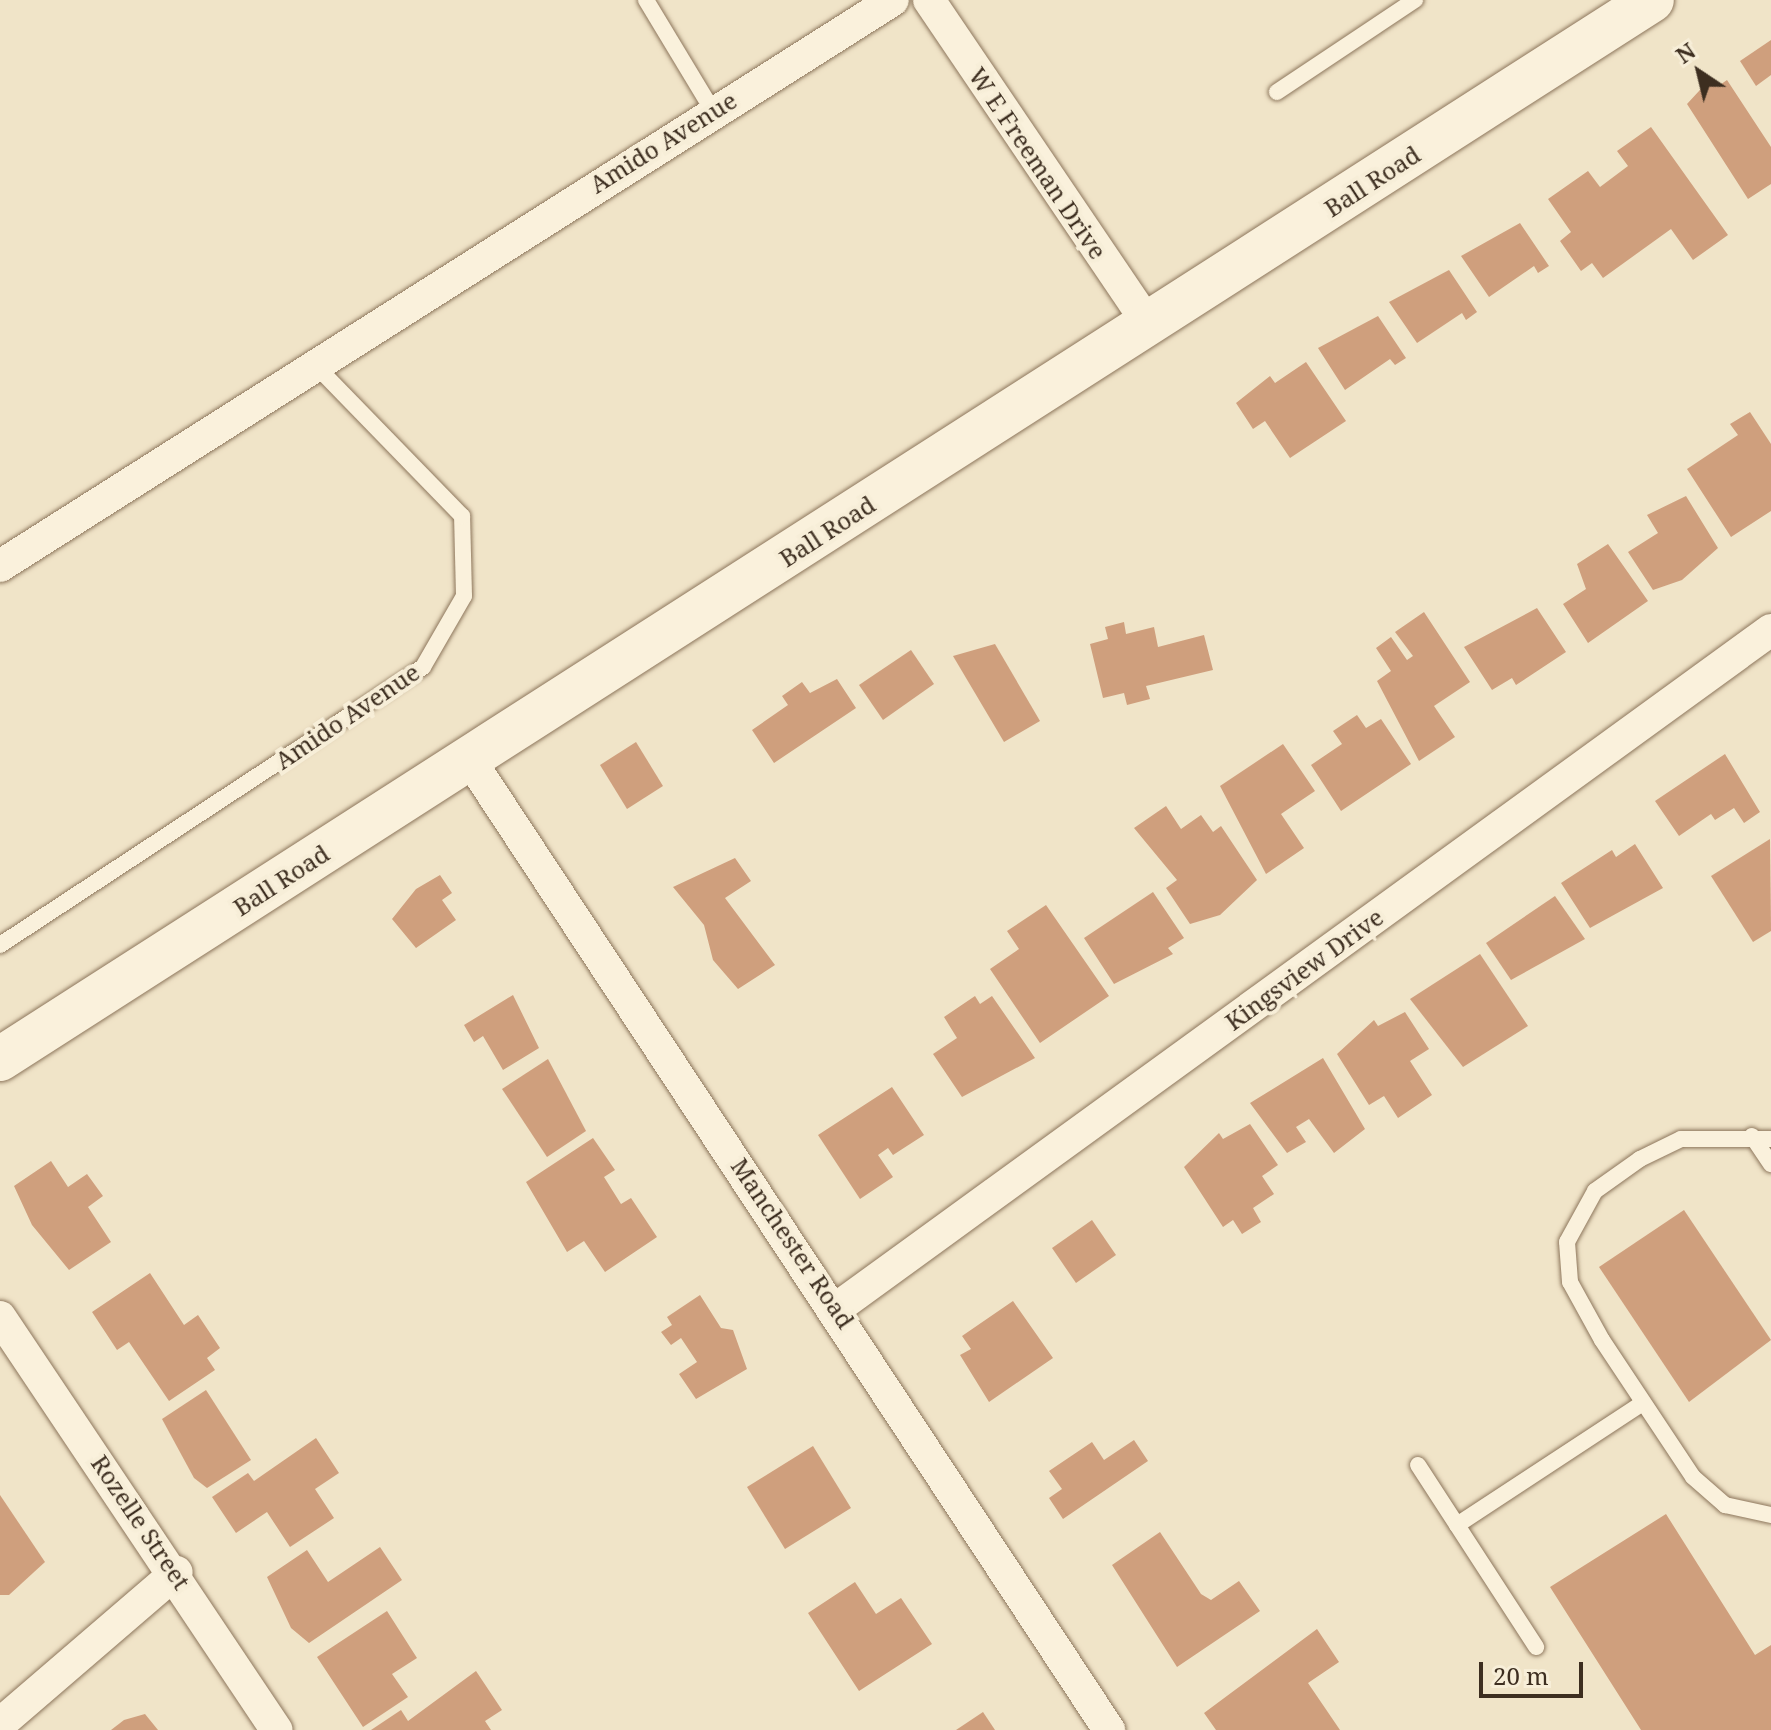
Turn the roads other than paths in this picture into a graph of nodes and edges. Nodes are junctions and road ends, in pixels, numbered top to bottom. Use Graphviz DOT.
graph roads {
  1 [pos="646,0"];
  2 [pos="893,0"];
  3 [pos="929,0"];
  4 [pos="1415,0"];
  5 [pos="1652,0"];
  6 [pos="1277,92"];
  7 [pos="713,111"];
  8 [pos="1149,325"];
  9 [pos="314,364"];
  10 [pos="0,566"];
  11 [pos="1770,634"];
  12 [pos="470,760"];
  13 [pos="0,945"];
  14 [pos="0,1059"];
  15 [pos="1752,1136"];
  16 [pos="1771,1139"];
  17 [pos="1771,1164"];
  18 [pos="837,1308"];
  19 [pos="0,1317"];
  20 [pos="1643,1403"];
  21 [pos="1418,1465"];
  22 [pos="1771,1515"];
  23 [pos="1457,1525"];
  24 [pos="177,1572"];
  25 [pos="1536,1647"];
  26 [pos="0,1724"];
  27 [pos="276,1730"];
  28 [pos="1109,1730"];
  1 -- 7 [label="lane"];
  2 -- 7 [label="street, Amido Avenue"];
  3 -- 8 [label="street, W E Freeman Drive"];
  4 -- 6 [label="lane"];
  5 -- 8 [label="main road, Ball Road"];
  7 -- 9 [label="street, Amido Avenue"];
  8 -- 12 [label="main road, Ball Road"];
  9 -- 10 [label="street, Amido Avenue"];
  9 -- 13 [label="lane, Amido Avenue"];
  11 -- 18 [label="street, Kingsview Drive"];
  12 -- 14 [label="main road, Ball Road"];
  12 -- 18 [label="street, Manchester Road"];
  15 -- 16 [label="lane"];
  15 -- 17 [label="lane"];
  15 -- 20 [label="lane"];
  18 -- 28 [label="street, Manchester Road"];
  19 -- 24 [label="street, Rozelle Street"];
  20 -- 22 [label="lane"];
  20 -- 23 [label="lane"];
  21 -- 23 [label="lane"];
  23 -- 25 [label="lane"];
  24 -- 26 [label="street"];
  24 -- 27 [label="street, Rozelle Street"];
}
